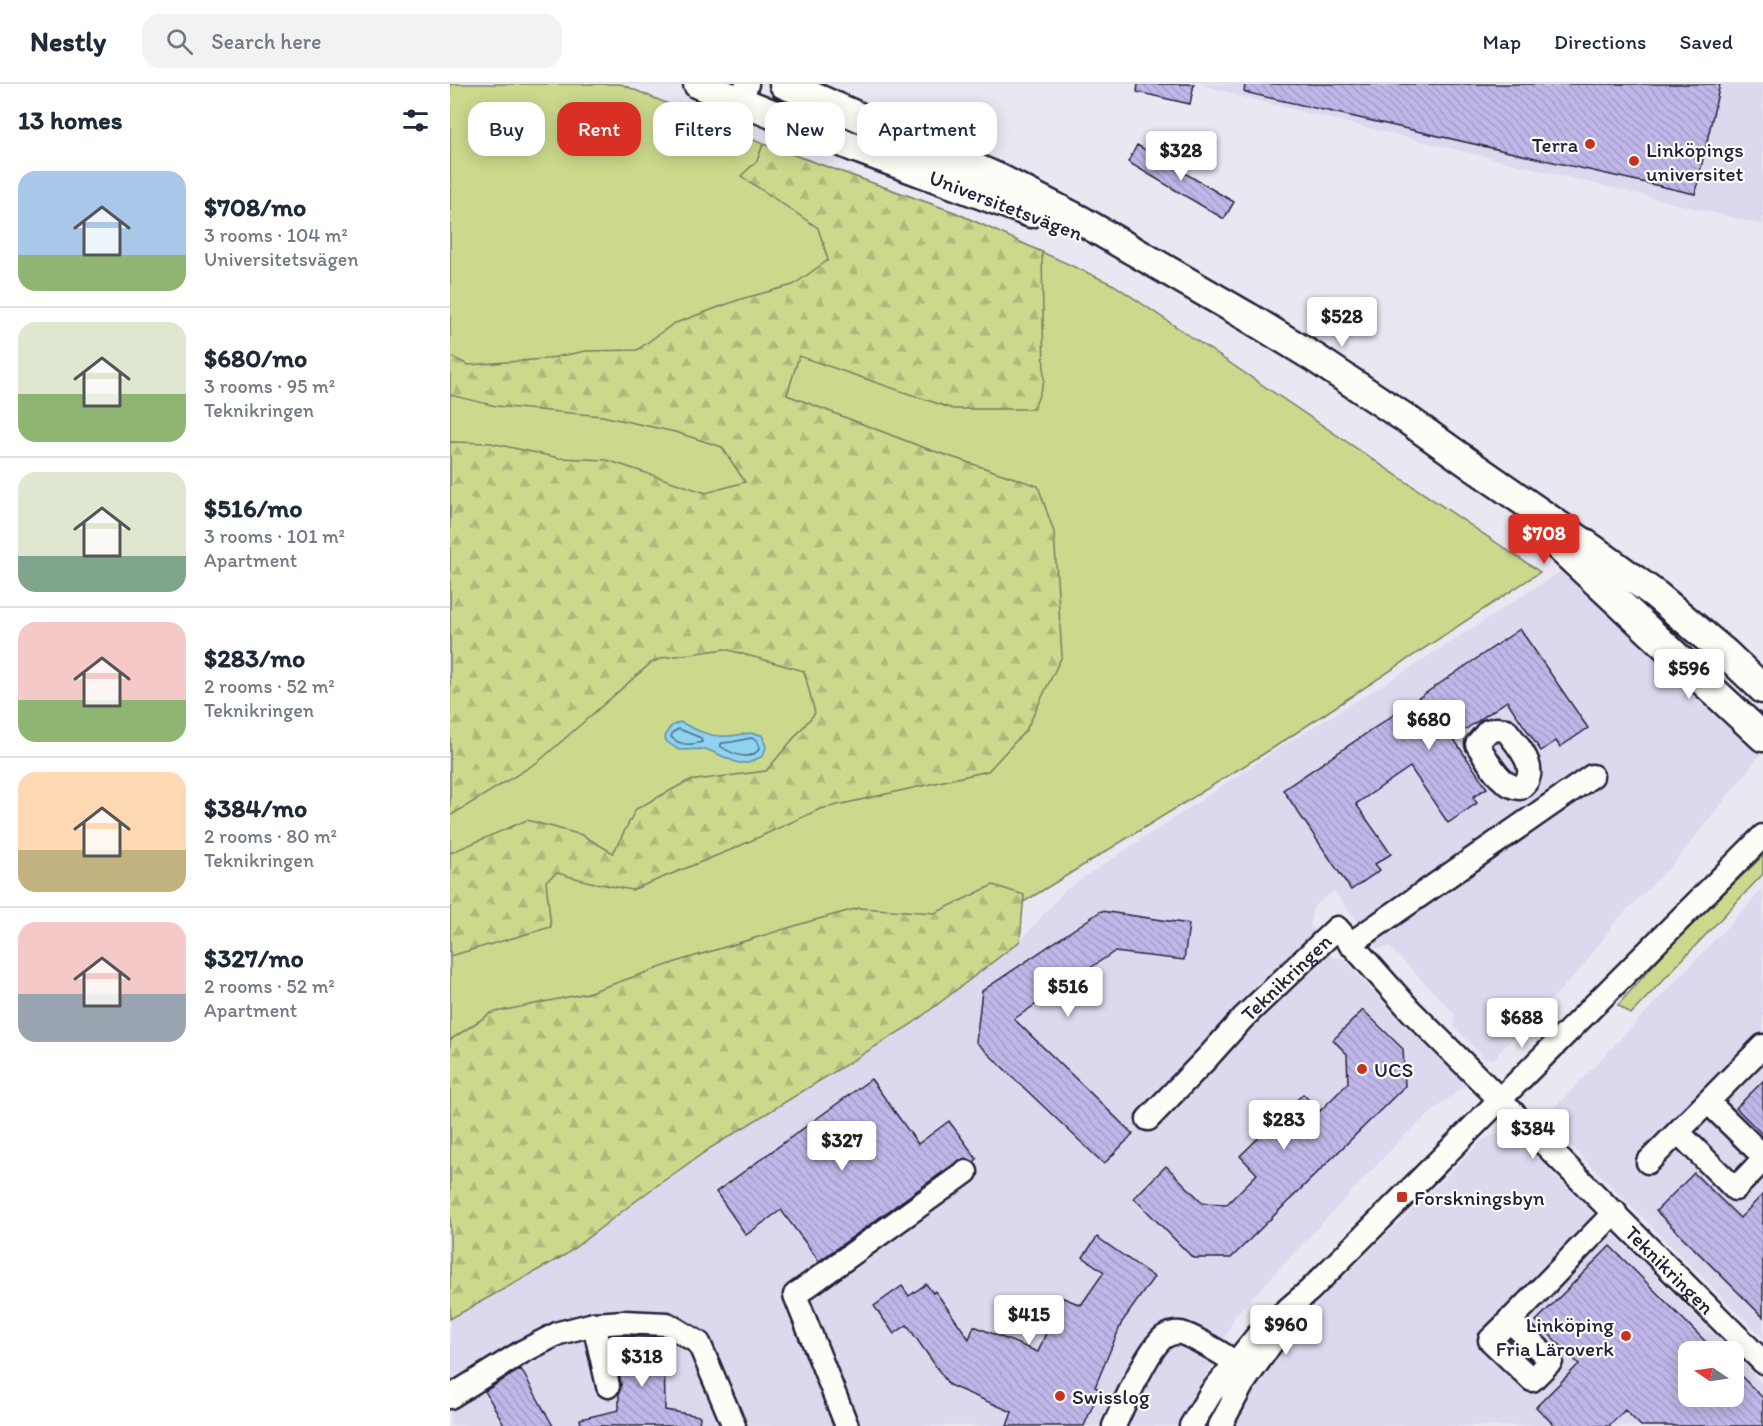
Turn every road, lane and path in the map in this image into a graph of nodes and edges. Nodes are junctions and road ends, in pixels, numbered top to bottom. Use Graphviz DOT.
graph roads {
  1 [pos="784,84"];
  2 [pos="725,89"];
  3 [pos="1178,277"];
  4 [pos="1474,468"];
  5 [pos="1763,688"];
  6 [pos="1763,737"];
  7 [pos="1592,776"];
  8 [pos="1524,786"];
  9 [pos="1540,812"];
  10 [pos="1763,836"];
  11 [pos="1343,936"];
  12 [pos="1762,1050"];
  13 [pos="1501,1099"];
  14 [pos="1708,1102"];
  15 [pos="1148,1119"];
  16 [pos="1678,1132"];
  17 [pos="1763,1158"];
  18 [pos="1648,1162"];
  19 [pos="966,1172"];
  20 [pos="1615,1212"];
  21 [pos="1310,1290"];
  22 [pos="1509,1320"];
  23 [pos="594,1324"];
  24 [pos="1763,1362"];
  25 [pos="1234,1363"];
  26 [pos="608,1386"];
  27 [pos="450,1397"];
  28 [pos="1232,1404"];
  29 [pos="734,1426"];
  30 [pos="847,1426"];
  31 [pos="1113,1426"];
  32 [pos="1191,1426"];
  33 [pos="1220,1426"];
  1 -- 3 [label="main road, Universitetsvägen"];
  2 -- 3 [label="main road, Universitetsvägen"];
  3 -- 4 [label="main road, Universitetsvägen"];
  4 -- 5 [label="main road, Universitetsvägen"];
  4 -- 6 [label="main road, Universitetsvägen"];
  7 -- 9 [label="street"];
  8 -- 9 [label="street"];
  9 -- 11 [label="street"];
  10 -- 13 [label="street"];
  11 -- 13 [label="street, Teknikringen"];
  11 -- 15 [label="street, Teknikringen"];
  12 -- 14 [label="street"];
  13 -- 20 [label="street, Teknikringen"];
  13 -- 21 [label="street"];
  14 -- 16 [label="street"];
  14 -- 17 [label="street"];
  16 -- 17 [label="street"];
  16 -- 18 [label="street"];
  19 -- 30 [label="street"];
  20 -- 22 [label="street"];
  20 -- 24 [label="street, Teknikringen"];
  21 -- 25 [label="street"];
  21 -- 28 [label="street"];
  23 -- 26 [label="street"];
  23 -- 27 [label="street"];
  23 -- 29 [label="street"];
  25 -- 28 [label="street"];
  25 -- 31 [label="street"];
  25 -- 32 [label="street"];
  28 -- 33 [label="street"];
}
